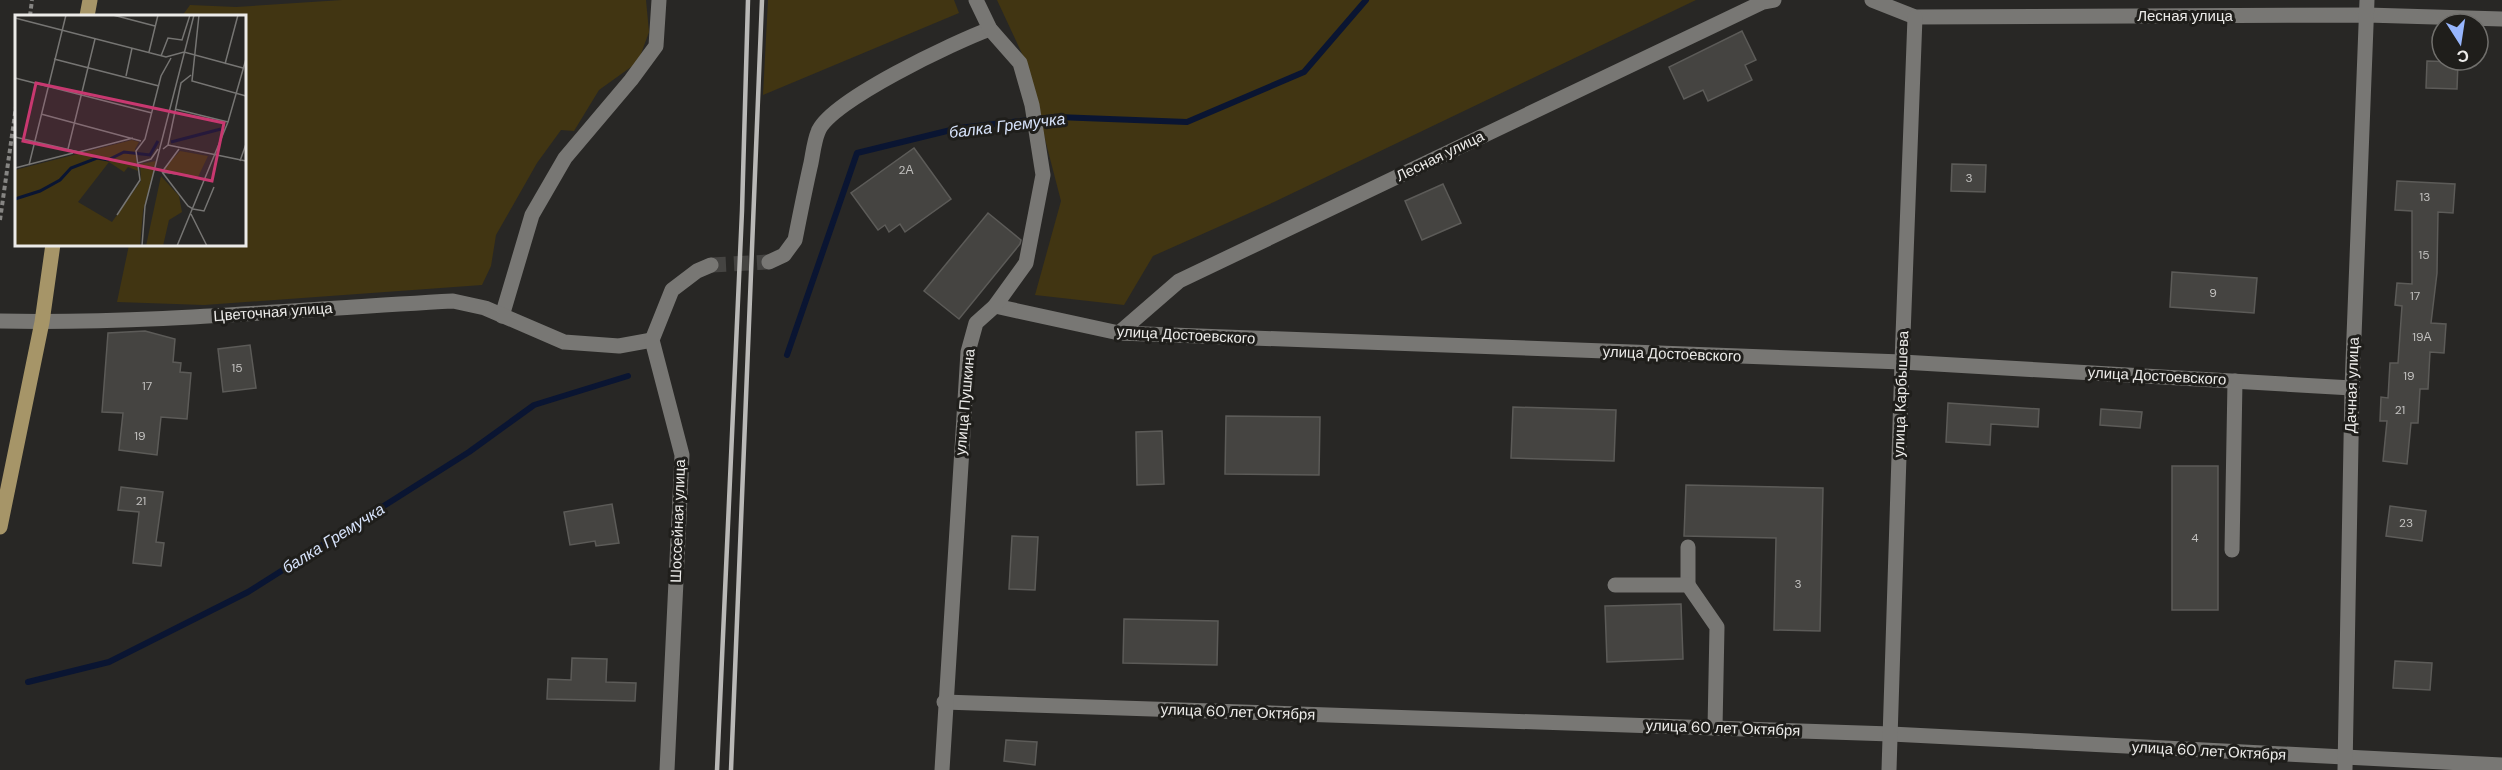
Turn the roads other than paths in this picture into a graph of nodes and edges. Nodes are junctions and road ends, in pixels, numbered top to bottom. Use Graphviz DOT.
graph roads {
  1 [pos="90,0"];
  2 [pos="659,0"];
  3 [pos="976,0"];
  4 [pos="1774,0"];
  5 [pos="1872,0"];
  6 [pos="2367,8"];
  7 [pos="87,15"];
  8 [pos="1916,17"];
  9 [pos="2502,19"];
  10 [pos="990,29"];
  11 [pos="53,246"];
  12 [pos="769,262"];
  13 [pos="711,265"];
  14 [pos="995,306"];
  15 [pos="502,316"];
  16 [pos="0,321"];
  17 [pos="42,321"];
  18 [pos="1119,333"];
  19 [pos="652,340"];
  20 [pos="1902,362"];
  21 [pos="2235,381"];
  22 [pos="2352,388"];
  23 [pos="0,527"];
  24 [pos="1688,547"];
  25 [pos="2232,550"];
  26 [pos="1615,585"];
  27 [pos="1688,585"];
  28 [pos="944,702"];
  29 [pos="1715,728"];
  30 [pos="1891,734"];
  31 [pos="2345,764"];
  32 [pos="2502,765"];
  33 [pos="667,770"];
  34 [pos="942,770"];
  35 [pos="1889,770"];
  1 -- 7 [label="main road"];
  2 -- 15 [label="street"];
  3 -- 10 [label="street, улица Пушкина"];
  4 -- 18 [label="street, Лесная улица"];
  5 -- 8 [label="street, Лесная улица"];
  6 -- 8 [label="street, Лесная улица"];
  6 -- 9 [label="street, Лесная улица"];
  6 -- 22 [label="street, Дачная улица"];
  8 -- 20 [label="street, улица Карбышева"];
  10 -- 12 [label="street"];
  10 -- 14 [label="street, улица Пушкина"];
  11 -- 17 [label="main road"];
  13 -- 19 [label="street"];
  14 -- 18 [label="street, улица Достоевского"];
  14 -- 28 [label="street, улица Пушкина"];
  15 -- 17 [label="street, Цветочная улица"];
  15 -- 19 [label="street, Цветочная улица"];
  16 -- 17 [label="street, Цветочная улица"];
  17 -- 23 [label="main road"];
  18 -- 20 [label="street, улица Достоевского"];
  19 -- 33 [label="street, Шоссейная улица"];
  20 -- 21 [label="street, улица Достоевского"];
  20 -- 30 [label="street, улица Карбышева"];
  21 -- 22 [label="street, улица Достоевского"];
  21 -- 25 [label="street"];
  22 -- 31 [label="street, Дачная улица"];
  24 -- 27 [label="street"];
  26 -- 27 [label="street"];
  27 -- 29 [label="street"];
  28 -- 29 [label="street, улица 60 лет Октября"];
  28 -- 34 [label="street, улица Пушкина"];
  29 -- 30 [label="street, улица 60 лет Октября"];
  30 -- 31 [label="street, улица 60 лет Октября"];
  30 -- 35 [label="street, улица Карбышева"];
  31 -- 32 [label="street, улица 60 лет Октября"];
}
